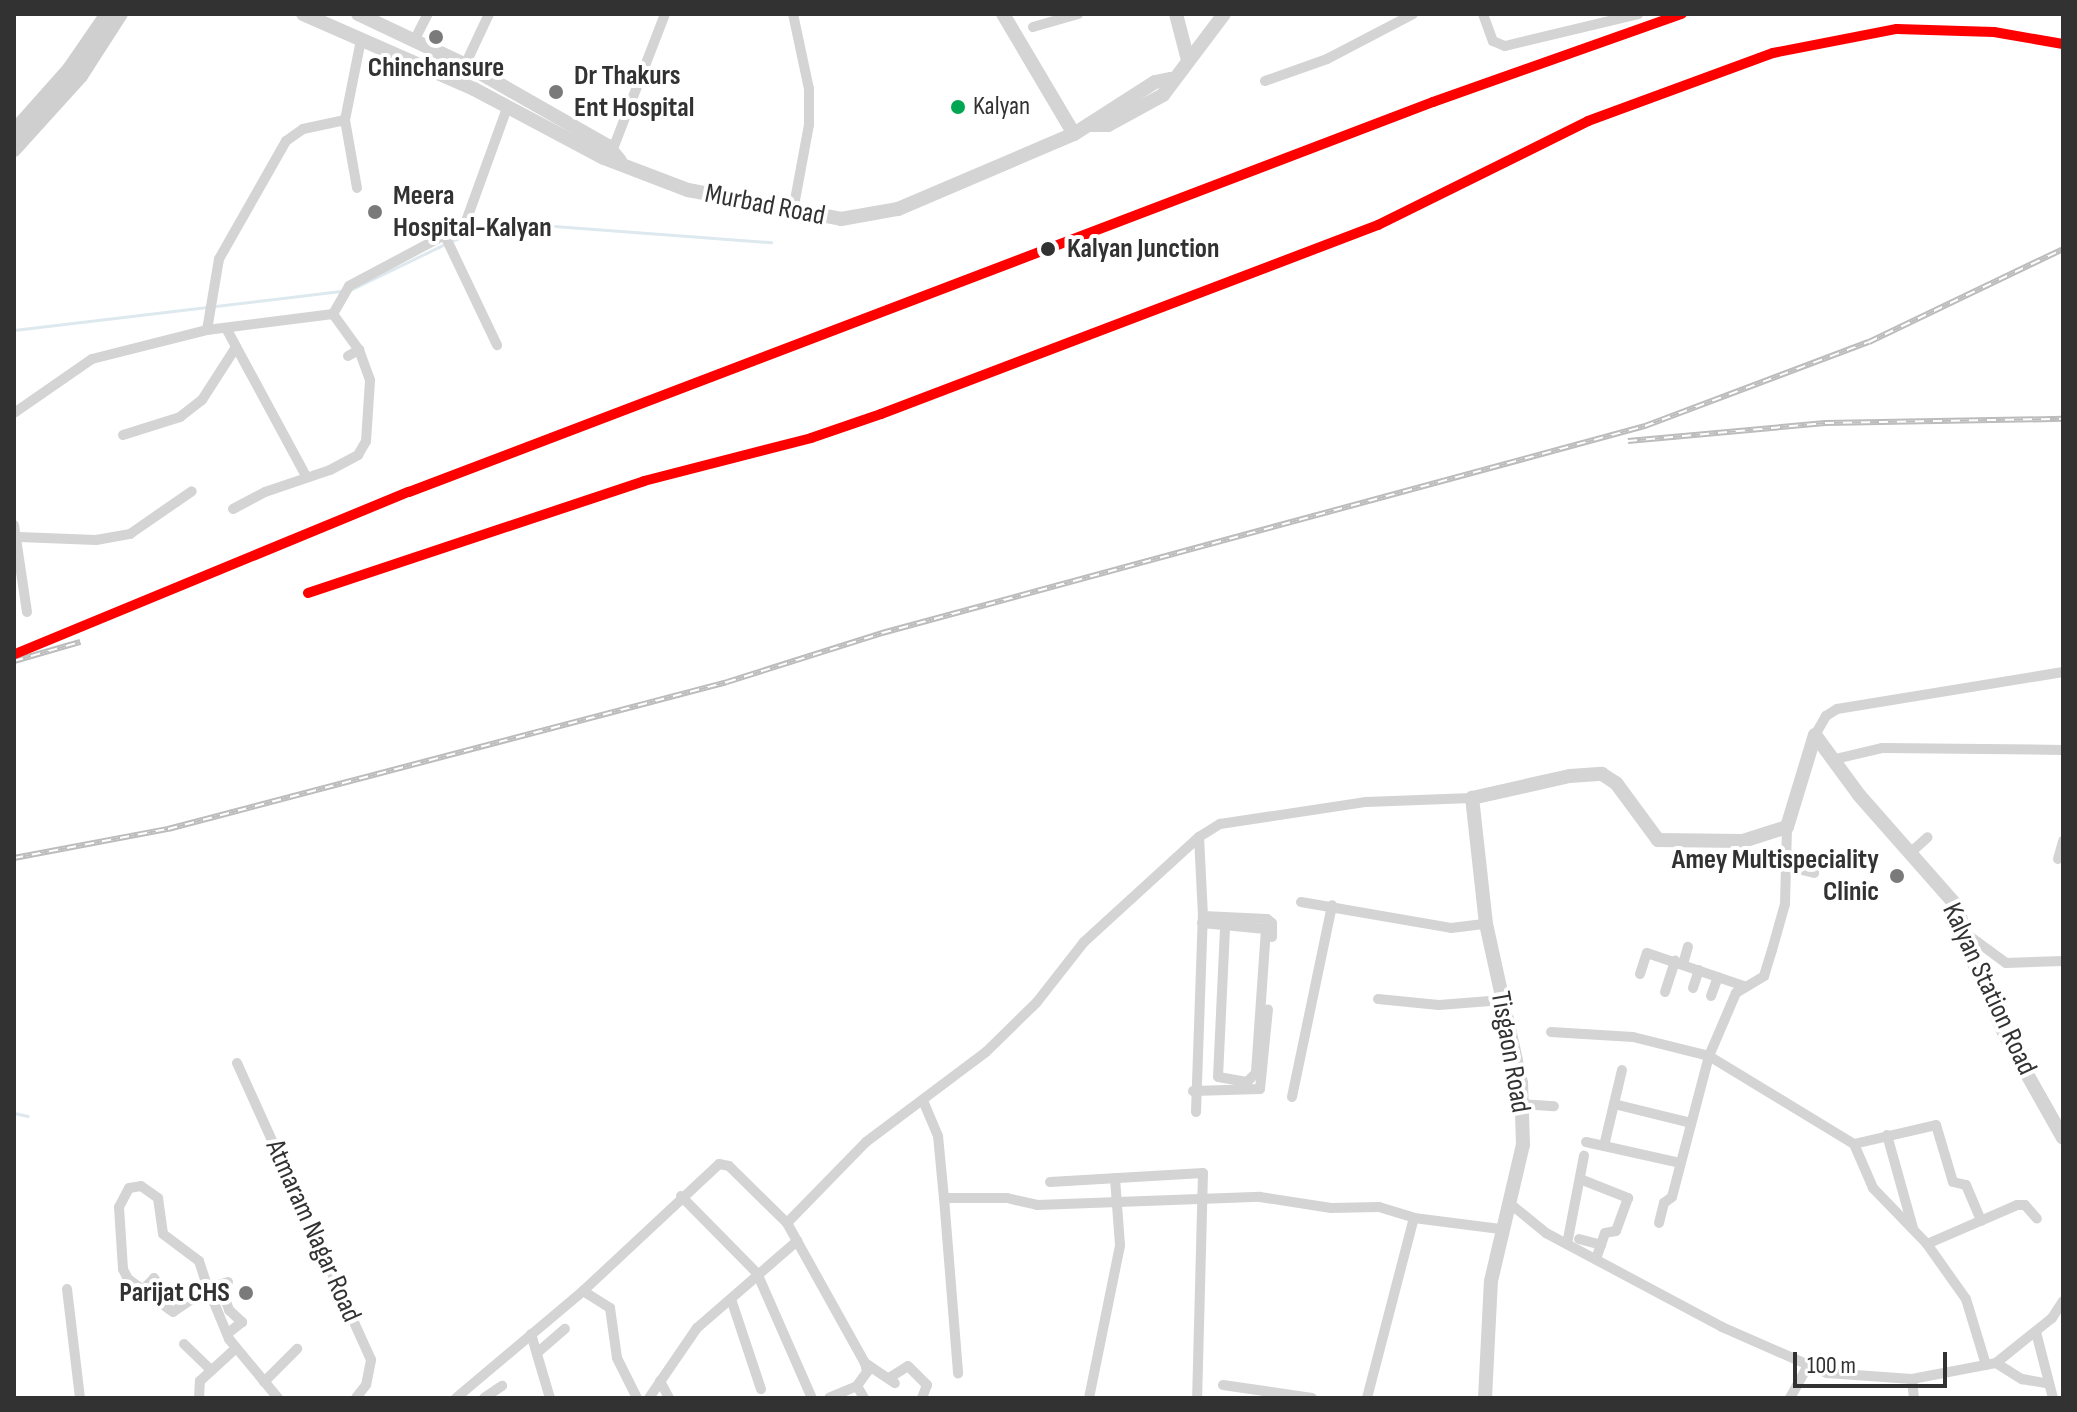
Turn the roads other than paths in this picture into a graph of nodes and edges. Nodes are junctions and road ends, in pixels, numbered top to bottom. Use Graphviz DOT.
graph roads {
  1 [pos="107,14"];
  2 [pos="121,14"];
  3 [pos="303,14"];
  4 [pos="358,14"];
  5 [pos="428,14"];
  6 [pos="489,14"];
  7 [pos="665,14"];
  8 [pos="793,14"];
  9 [pos="1003,14"];
  10 [pos="1078,14"];
  11 [pos="1176,14"];
  12 [pos="1224,14"];
  13 [pos="1413,14"];
  14 [pos="1483,14"];
  15 [pos="1638,14"];
  16 [pos="1033,27"];
  17 [pos="415,39"];
  18 [pos="361,40"];
  19 [pos="1188,60"];
  20 [pos="466,65"];
  21 [pos="1265,81"];
  22 [pos="457,82"];
  23 [pos="507,108"];
  24 [pos="345,120"];
  25 [pos="14,131"];
  26 [pos="1074,134"];
  27 [pos="14,150"];
  28 [pos="614,157"];
  29 [pos="357,188"];
  30 [pos="793,211"];
  31 [pos="445,236"];
  32 [pos="335,309"];
  33 [pos="226,328"];
  34 [pos="207,330"];
  35 [pos="497,345"];
  36 [pos="236,347"];
  37 [pos="359,350"];
  38 [pos="348,356"];
  39 [pos="14,413"];
  40 [pos="123,435"];
  41 [pos="306,476"];
  42 [pos="192,491"];
  43 [pos="233,509"];
  44 [pos="14,525"];
  45 [pos="19,537"];
  46 [pos="27,612"];
  47 [pos="2063,672"];
  48 [pos="1815,735"];
  49 [pos="2063,750"];
  50 [pos="1831,760"];
  51 [pos="1472,798"];
  52 [pos="1787,827"];
  53 [pos="1199,837"];
  54 [pos="1928,837"];
  55 [pos="2063,841"];
  56 [pos="1909,854"];
  57 [pos="2058,859"];
  58 [pos="1786,866"];
  59 [pos="1814,873"];
  60 [pos="1301,902"];
  61 [pos="1332,905"];
  62 [pos="1202,919"];
  63 [pos="1486,924"];
  64 [pos="1225,931"];
  65 [pos="1968,935"];
  66 [pos="1688,947"];
  67 [pos="2063,961"];
  68 [pos="1679,963"];
  69 [pos="1699,970"];
  70 [pos="1640,974"];
  71 [pos="1718,977"];
  72 [pos="1744,986"];
  73 [pos="1693,988"];
  74 [pos="1665,992"];
  75 [pos="1711,996"];
  76 [pos="1378,999"];
  77 [pos="1503,1000"];
  78 [pos="1551,1032"];
  79 [pos="1709,1056"];
  80 [pos="237,1063"];
  81 [pos="1622,1070"];
  82 [pos="1193,1091"];
  83 [pos="1292,1097"];
  84 [pos="924,1103"];
  85 [pos="1522,1104"];
  86 [pos="1614,1104"];
  87 [pos="1554,1106"];
  88 [pos="1196,1112"];
  89 [pos="1691,1123"];
  90 [pos="1887,1135"];
  91 [pos="2063,1138"];
  92 [pos="1586,1142"];
  93 [pos="1854,1144"];
  94 [pos="1604,1146"];
  95 [pos="1584,1156"];
  96 [pos="1680,1163"];
  97 [pos="1115,1178"];
  98 [pos="1580,1179"];
  99 [pos="1050,1182"];
  100 [pos="681,1196"];
  101 [pos="1204,1196"];
  102 [pos="944,1198"];
  103 [pos="1116,1202"];
  104 [pos="1513,1206"];
  105 [pos="1414,1218"];
  106 [pos="2037,1219"];
  107 [pos="1981,1221"];
  108 [pos="787,1223"];
  109 [pos="1659,1223"];
  110 [pos="1913,1228"];
  111 [pos="1500,1229"];
  112 [pos="1579,1239"];
  113 [pos="797,1241"];
  114 [pos="1567,1244"];
  115 [pos="1927,1244"];
  116 [pos="1601,1245"];
  117 [pos="1596,1259"];
  118 [pos="757,1273"];
  119 [pos="208,1288"];
  120 [pos="67,1289"];
  121 [pos="583,1291"];
  122 [pos="731,1299"];
  123 [pos="2063,1301"];
  124 [pos="565,1329"];
  125 [pos="2036,1332"];
  126 [pos="227,1334"];
  127 [pos="531,1334"];
  128 [pos="184,1344"];
  129 [pos="235,1349"];
  130 [pos="297,1349"];
  131 [pos="537,1353"];
  132 [pos="865,1363"];
  133 [pos="1991,1364"];
  134 [pos="1808,1365"];
  135 [pos="210,1369"];
  136 [pos="958,1373"];
  137 [pos="1912,1379"];
  138 [pos="660,1381"];
  139 [pos="264,1382"];
  140 [pos="2049,1384"];
  141 [pos="1223,1385"];
  142 [pos="502,1386"];
  143 [pos="761,1389"];
  144 [pos="860,1392"];
  145 [pos="469,1393"];
  146 [pos="634,1397"];
  147 [pos="833,1397"];
  148 [pos="80,1398"];
  149 [pos="199,1398"];
  150 [pos="278,1398"];
  151 [pos="356,1398"];
  152 [pos="456,1398"];
  153 [pos="484,1398"];
  154 [pos="550,1398"];
  155 [pos="649,1398"];
  156 [pos="669,1398"];
  157 [pos="812,1398"];
  158 [pos="846,1398"];
  159 [pos="922,1398"];
  160 [pos="1089,1398"];
  161 [pos="1197,1398"];
  162 [pos="1312,1398"];
  163 [pos="1367,1398"];
  164 [pos="1485,1398"];
  165 [pos="1790,1398"];
  166 [pos="1914,1398"];
  167 [pos="2053,1398"];
  1 -- 25 [label="main road"];
  2 -- 27 [label="main road"];
  3 -- 18 [label="street, Murbad Road"];
  4 -- 17 [label="street, Murbad Road"];
  5 -- 17 [label="street"];
  6 -- 20 [label="street"];
  7 -- 28 [label="street"];
  8 -- 30 [label="street"];
  9 -- 26 [label="street"];
  10 -- 16 [label="street"];
  11 -- 19 [label="street"];
  12 -- 19 [label="street, Murbad Road"];
  13 -- 21 [label="street"];
  14 -- 15 [label="street"];
  17 -- 20 [label="street, Murbad Road"];
  18 -- 22 [label="street, Murbad Road"];
  18 -- 24 [label="street"];
  19 -- 26 [label="street, Murbad Road"];
  20 -- 22 [label="street"];
  20 -- 28 [label="street, Murbad Road"];
  22 -- 23 [label="street, Murbad Road"];
  23 -- 28 [label="street, Murbad Road"];
  23 -- 31 [label="street"];
  24 -- 29 [label="street"];
  24 -- 34 [label="street"];
  26 -- 30 [label="street, Murbad Road"];
  28 -- 30 [label="street, Murbad Road"];
  31 -- 32 [label="street"];
  31 -- 35 [label="street"];
  32 -- 33 [label="street"];
  32 -- 37 [label="street"];
  33 -- 34 [label="street"];
  33 -- 36 [label="street"];
  34 -- 39 [label="street"];
  36 -- 40 [label="street"];
  36 -- 41 [label="street"];
  37 -- 38 [label="street"];
  37 -- 41 [label="street"];
  41 -- 43 [label="street"];
  42 -- 45 [label="street"];
  44 -- 45 [label="street"];
  45 -- 46 [label="street"];
  47 -- 48 [label="street"];
  48 -- 50 [label="street, Kalyan Station Road"];
  48 -- 52 [label="street"];
  49 -- 50 [label="street"];
  50 -- 56 [label="street, Kalyan Station Road"];
  51 -- 52 [label="street"];
  51 -- 53 [label="street"];
  51 -- 63 [label="street, Tisgaon Road"];
  52 -- 58 [label="street"];
  53 -- 62 [label="street"];
  53 -- 84 [label="street"];
  54 -- 56 [label="street"];
  55 -- 57 [label="street"];
  56 -- 65 [label="street, Kalyan Station Road"];
  58 -- 59 [label="street"];
  58 -- 72 [label="street"];
  60 -- 61 [label="street"];
  61 -- 63 [label="street"];
  61 -- 83 [label="street"];
  62 -- 64 [label="street"];
  62 -- 82 [label="street"];
  62 -- 82 [label="street"];
  63 -- 77 [label="street, Tisgaon Road"];
  65 -- 67 [label="street"];
  65 -- 91 [label="street, Kalyan Station Road"];
  66 -- 68 [label="street"];
  68 -- 69 [label="street"];
  68 -- 70 [label="street"];
  68 -- 74 [label="street"];
  69 -- 71 [label="street"];
  69 -- 73 [label="street"];
  71 -- 72 [label="street"];
  71 -- 75 [label="street"];
  72 -- 79 [label="street"];
  76 -- 77 [label="street"];
  77 -- 85 [label="street, Tisgaon Road"];
  78 -- 79 [label="street"];
  79 -- 89 [label="street"];
  79 -- 93 [label="street"];
  80 -- 151 [label="street, Atmaram Nagar Road"];
  81 -- 86 [label="street"];
  82 -- 88 [label="street"];
  84 -- 102 [label="street"];
  84 -- 108 [label="street"];
  85 -- 87 [label="street"];
  85 -- 104 [label="street, Tisgaon Road"];
  86 -- 89 [label="street"];
  86 -- 94 [label="street"];
  89 -- 96 [label="street"];
  90 -- 93 [label="street"];
  90 -- 107 [label="street"];
  90 -- 110 [label="street"];
  92 -- 94 [label="street"];
  93 -- 110 [label="street"];
  94 -- 96 [label="street"];
  95 -- 98 [label="street"];
  96 -- 109 [label="street"];
  97 -- 99 [label="street"];
  97 -- 101 [label="street"];
  97 -- 103 [label="street"];
  98 -- 114 [label="street"];
  98 -- 116 [label="street"];
  100 -- 108 [label="street"];
  100 -- 118 [label="street"];
  100 -- 121 [label="street"];
  101 -- 103 [label="street"];
  101 -- 105 [label="street"];
  101 -- 161 [label="street"];
  102 -- 103 [label="street"];
  102 -- 136 [label="street"];
  103 -- 160 [label="street"];
  104 -- 111 [label="street, Tisgaon Road"];
  104 -- 114 [label="street"];
  105 -- 111 [label="street"];
  105 -- 163 [label="street"];
  106 -- 107 [label="street"];
  107 -- 115 [label="street"];
  108 -- 113 [label="street"];
  110 -- 115 [label="street"];
  111 -- 164 [label="street, Tisgaon Road"];
  112 -- 116 [label="street"];
  113 -- 118 [label="street"];
  113 -- 132 [label="street"];
  114 -- 117 [label="street"];
  115 -- 133 [label="street"];
  116 -- 117 [label="street"];
  117 -- 134 [label="street"];
  118 -- 122 [label="street"];
  118 -- 157 [label="street"];
  119 -- 119 [label="street"];
  119 -- 126 [label="street"];
  119 -- 126 [label="street"];
  120 -- 148 [label="street"];
  121 -- 127 [label="street"];
  121 -- 146 [label="street"];
  122 -- 138 [label="street"];
  122 -- 143 [label="street"];
  123 -- 125 [label="street"];
  124 -- 131 [label="street"];
  125 -- 133 [label="street"];
  125 -- 140 [label="street"];
  126 -- 129 [label="street"];
  127 -- 131 [label="street"];
  127 -- 145 [label="street"];
  128 -- 135 [label="street"];
  129 -- 135 [label="street"];
  129 -- 139 [label="street"];
  130 -- 139 [label="street"];
  131 -- 154 [label="street"];
  132 -- 144 [label="street"];
  132 -- 159 [label="street"];
  133 -- 137 [label="street"];
  133 -- 140 [label="street"];
  134 -- 137 [label="street"];
  134 -- 165 [label="street"];
  135 -- 149 [label="street"];
  137 -- 166 [label="street"];
  138 -- 155 [label="street"];
  138 -- 156 [label="street"];
  139 -- 150 [label="street"];
  140 -- 167 [label="street"];
  141 -- 162 [label="street"];
  142 -- 153 [label="street"];
  144 -- 147 [label="street"];
  144 -- 158 [label="street"];
  145 -- 152 [label="street"];
}
